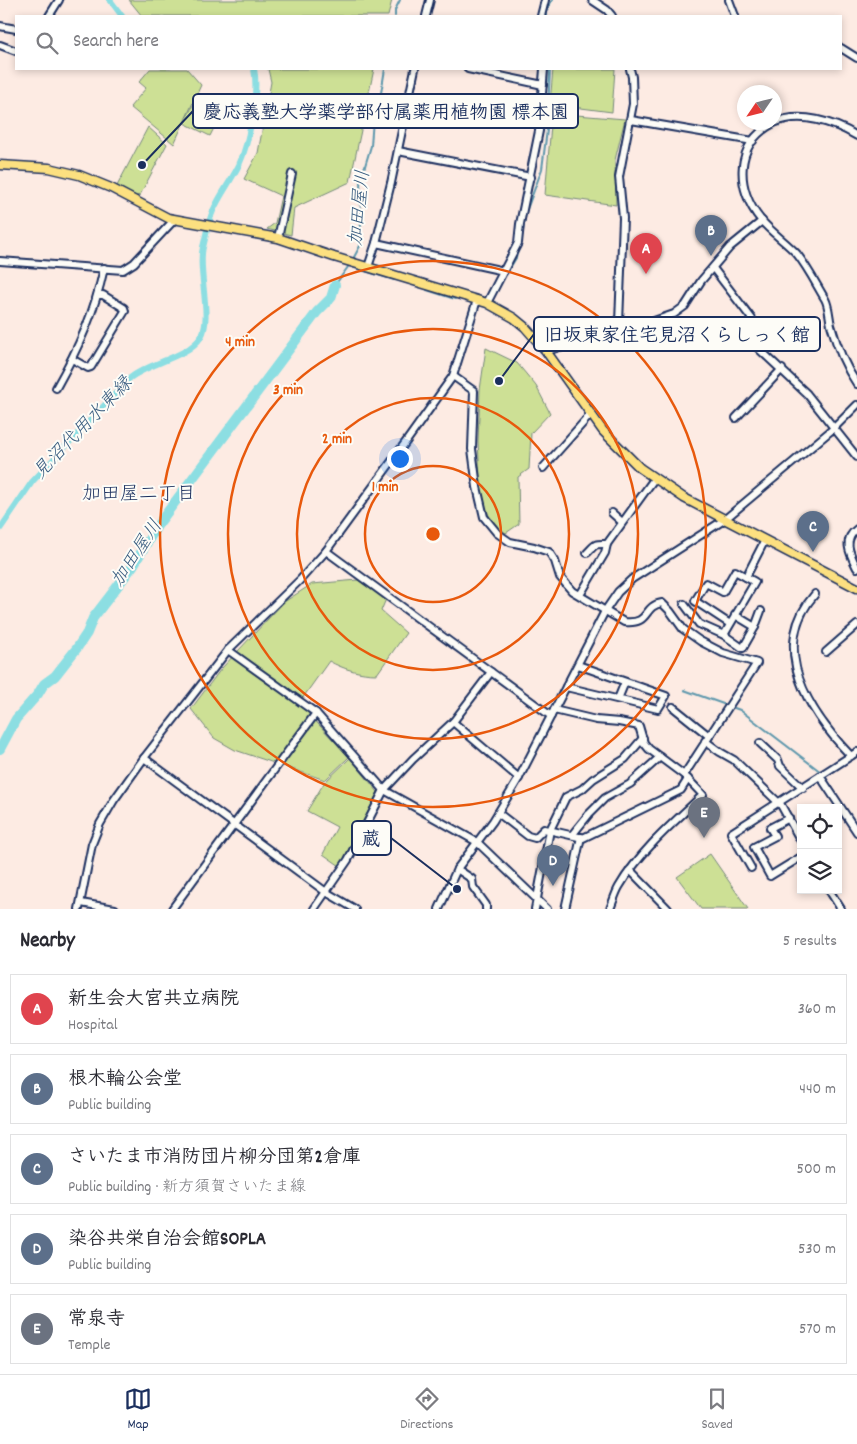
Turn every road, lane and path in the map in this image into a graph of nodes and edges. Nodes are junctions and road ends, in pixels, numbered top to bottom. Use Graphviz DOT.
graph roads {
  1 [pos="59,0"];
  2 [pos="430,0"];
  3 [pos="545,0"];
  4 [pos="592,0"];
  5 [pos="729,0"];
  6 [pos="50,15"];
  7 [pos="426,15"];
  8 [pos="541,15"];
  9 [pos="611,15"];
  10 [pos="735,15"];
  11 [pos="0,26"];
  12 [pos="15,29"];
  13 [pos="0,45"];
  14 [pos="842,49"];
  15 [pos="15,51"];
  16 [pos="857,58"];
  17 [pos="415,70"];
  18 [pos="473,70"];
  19 [pos="544,70"];
  20 [pos="630,70"];
  21 [pos="543,85"];
  22 [pos="630,120"];
  23 [pos="857,136"];
  24 [pos="753,141"];
  25 [pos="398,151"];
  26 [pos="0,165"];
  27 [pos="292,174"];
  28 [pos="530,177"];
  29 [pos="174,220"];
  30 [pos="762,221"];
  31 [pos="278,238"];
  32 [pos="376,243"];
  33 [pos="0,261"];
  34 [pos="368,267"];
  35 [pos="104,268"];
  36 [pos="713,268"];
  37 [pos="504,272"];
  38 [pos="98,295"];
  39 [pos="477,300"];
  40 [pos="487,303"];
  41 [pos="616,331"];
  42 [pos="546,351"];
  43 [pos="72,359"];
  44 [pos="782,369"];
  45 [pos="453,376"];
  46 [pos="857,384"];
  47 [pos="56,388"];
  48 [pos="857,405"];
  49 [pos="591,414"];
  50 [pos="736,418"];
  51 [pos="834,428"];
  52 [pos="857,456"];
  53 [pos="542,468"];
  54 [pos="654,480"];
  55 [pos="612,513"];
  56 [pos="724,520"];
  57 [pos="622,522"];
  58 [pos="857,529"];
  59 [pos="765,540"];
  60 [pos="607,544"];
  61 [pos="326,552"];
  62 [pos="587,553"];
  63 [pos="857,568"];
  64 [pos="746,576"];
  65 [pos="857,588"];
  66 [pos="815,594"];
  67 [pos="580,595"];
  68 [pos="684,604"];
  69 [pos="606,611"];
  70 [pos="762,611"];
  71 [pos="735,615"];
  72 [pos="730,624"];
  73 [pos="857,625"];
  74 [pos="755,627"];
  75 [pos="724,634"];
  76 [pos="228,650"];
  77 [pos="826,652"];
  78 [pos="578,665"];
  79 [pos="491,672"];
  80 [pos="625,682"];
  81 [pos="566,687"];
  82 [pos="618,699"];
  83 [pos="673,707"];
  84 [pos="316,713"];
  85 [pos="553,713"];
  86 [pos="453,722"];
  87 [pos="643,738"];
  88 [pos="707,739"];
  89 [pos="760,743"];
  90 [pos="854,754"];
  91 [pos="660,757"];
  92 [pos="144,758"];
  93 [pos="820,776"];
  94 [pos="686,777"];
  95 [pos="519,778"];
  96 [pos="803,788"];
  97 [pos="384,790"];
  98 [pos="778,804"];
  99 [pos="498,813"];
  100 [pos="789,818"];
  101 [pos="235,824"];
  102 [pos="550,830"];
  103 [pos="857,832"];
  104 [pos="797,833"];
  105 [pos="572,835"];
  106 [pos="581,837"];
  107 [pos="478,842"];
  108 [pos="797,859"];
  109 [pos="751,868"];
  110 [pos="457,869"];
  111 [pos="630,870"];
  112 [pos="326,892"];
  113 [pos="832,894"];
  114 [pos="538,900"];
  115 [pos="80,906"];
  116 [pos="666,908"];
  117 [pos="115,909"];
  118 [pos="172,909"];
  119 [pos="314,909"];
  120 [pos="355,909"];
  121 [pos="439,909"];
  122 [pos="486,909"];
  123 [pos="535,909"];
  124 [pos="547,909"];
  125 [pos="565,909"];
  126 [pos="610,909"];
  127 [pos="841,909"];
  1 -- 6 [label="street"];
  2 -- 7 [label="street"];
  3 -- 8 [label="street"];
  4 -- 9 [label="street"];
  5 -- 10 [label="street"];
  11 -- 12 [label="street"];
  13 -- 15 [label="street"];
  14 -- 16 [label="street"];
  17 -- 25 [label="street"];
  18 -- 21 [label="street"];
  19 -- 21 [label="street"];
  20 -- 22 [label="street"];
  21 -- 28 [label="street"];
  22 -- 24 [label="street"];
  22 -- 41 [label="street"];
  23 -- 24 [label="street"];
  24 -- 30 [label="street"];
  25 -- 28 [label="street"];
  25 -- 32 [label="street"];
  26 -- 29 [label="main road"];
  27 -- 31 [label="street"];
  28 -- 37 [label="street"];
  29 -- 31 [label="main road"];
  29 -- 35 [label="street"];
  30 -- 36 [label="street"];
  30 -- 46 [label="street"];
  31 -- 34 [label="main road"];
  32 -- 34 [label="street"];
  32 -- 37 [label="street"];
  33 -- 35 [label="street"];
  34 -- 39 [label="main road"];
  35 -- 38 [label="street"];
  36 -- 41 [label="street"];
  36 -- 44 [label="street"];
  37 -- 40 [label="street"];
  38 -- 43 [label="street"];
  38 -- 43 [label="street"];
  39 -- 40 [label="main road"];
  39 -- 45 [label="street"];
  40 -- 42 [label="main road"];
  41 -- 42 [label="street"];
  42 -- 49 [label="main road"];
  43 -- 47 [label="street"];
  44 -- 50 [label="street"];
  44 -- 51 [label="street"];
  45 -- 61 [label="street"];
  45 -- 67 [label="street"];
  48 -- 51 [label="street"];
  49 -- 53 [label="street"];
  49 -- 54 [label="main road"];
  51 -- 52 [label="street"];
  51 -- 56 [label="street"];
  54 -- 56 [label="main road"];
  54 -- 57 [label="street"];
  55 -- 57 [label="street"];
  56 -- 59 [label="main road"];
  56 -- 69 [label="street"];
  57 -- 60 [label="street"];
  58 -- 63 [label="street"];
  59 -- 64 [label="street"];
  59 -- 65 [label="main road"];
  60 -- 62 [label="street"];
  60 -- 67 [label="street"];
  61 -- 76 [label="street"];
  61 -- 79 [label="street"];
  64 -- 71 [label="street"];
  64 -- 72 [label="street"];
  66 -- 90 [label="street"];
  67 -- 69 [label="street"];
  68 -- 75 [label="street"];
  69 -- 78 [label="street"];
  69 -- 88 [label="street"];
  70 -- 74 [label="street"];
  71 -- 72 [label="street"];
  71 -- 74 [label="street"];
  72 -- 75 [label="street"];
  73 -- 77 [label="street"];
  74 -- 75 [label="street"];
  76 -- 84 [label="street"];
  76 -- 92 [label="street"];
  78 -- 80 [label="street"];
  78 -- 81 [label="street"];
  79 -- 85 [label="street"];
  79 -- 86 [label="street"];
  80 -- 82 [label="street"];
  80 -- 82 [label="street"];
  81 -- 82 [label="street"];
  81 -- 85 [label="street"];
  83 -- 88 [label="street"];
  84 -- 97 [label="street"];
  84 -- 101 [label="street"];
  85 -- 87 [label="street"];
  85 -- 95 [label="street"];
  86 -- 95 [label="street"];
  86 -- 97 [label="street"];
  87 -- 91 [label="street"];
  87 -- 102 [label="street"];
  88 -- 94 [label="street"];
  88 -- 98 [label="street"];
  89 -- 96 [label="street"];
  90 -- 93 [label="street"];
  91 -- 94 [label="street"];
  91 -- 105 [label="street"];
  92 -- 101 [label="street"];
  92 -- 115 [label="street"];
  93 -- 96 [label="street"];
  93 -- 103 [label="street"];
  94 -- 106 [label="street"];
  94 -- 111 [label="street"];
  95 -- 99 [label="street"];
  96 -- 98 [label="street"];
  97 -- 107 [label="street"];
  97 -- 112 [label="street"];
  98 -- 100 [label="street"];
  98 -- 109 [label="street"];
  99 -- 102 [label="street"];
  99 -- 107 [label="street"];
  100 -- 104 [label="street"];
  100 -- 108 [label="street"];
  101 -- 112 [label="street"];
  101 -- 118 [label="street"];
  102 -- 105 [label="street"];
  102 -- 114 [label="street"];
  105 -- 106 [label="street"];
  106 -- 125 [label="street"];
  107 -- 110 [label="street"];
  107 -- 114 [label="street"];
  110 -- 121 [label="street"];
  110 -- 122 [label="street"];
  111 -- 116 [label="street"];
  111 -- 126 [label="street"];
  112 -- 119 [label="street"];
  112 -- 120 [label="street"];
  113 -- 127 [label="street"];
  114 -- 123 [label="street"];
  114 -- 124 [label="street"];
  115 -- 117 [label="street"];
}
